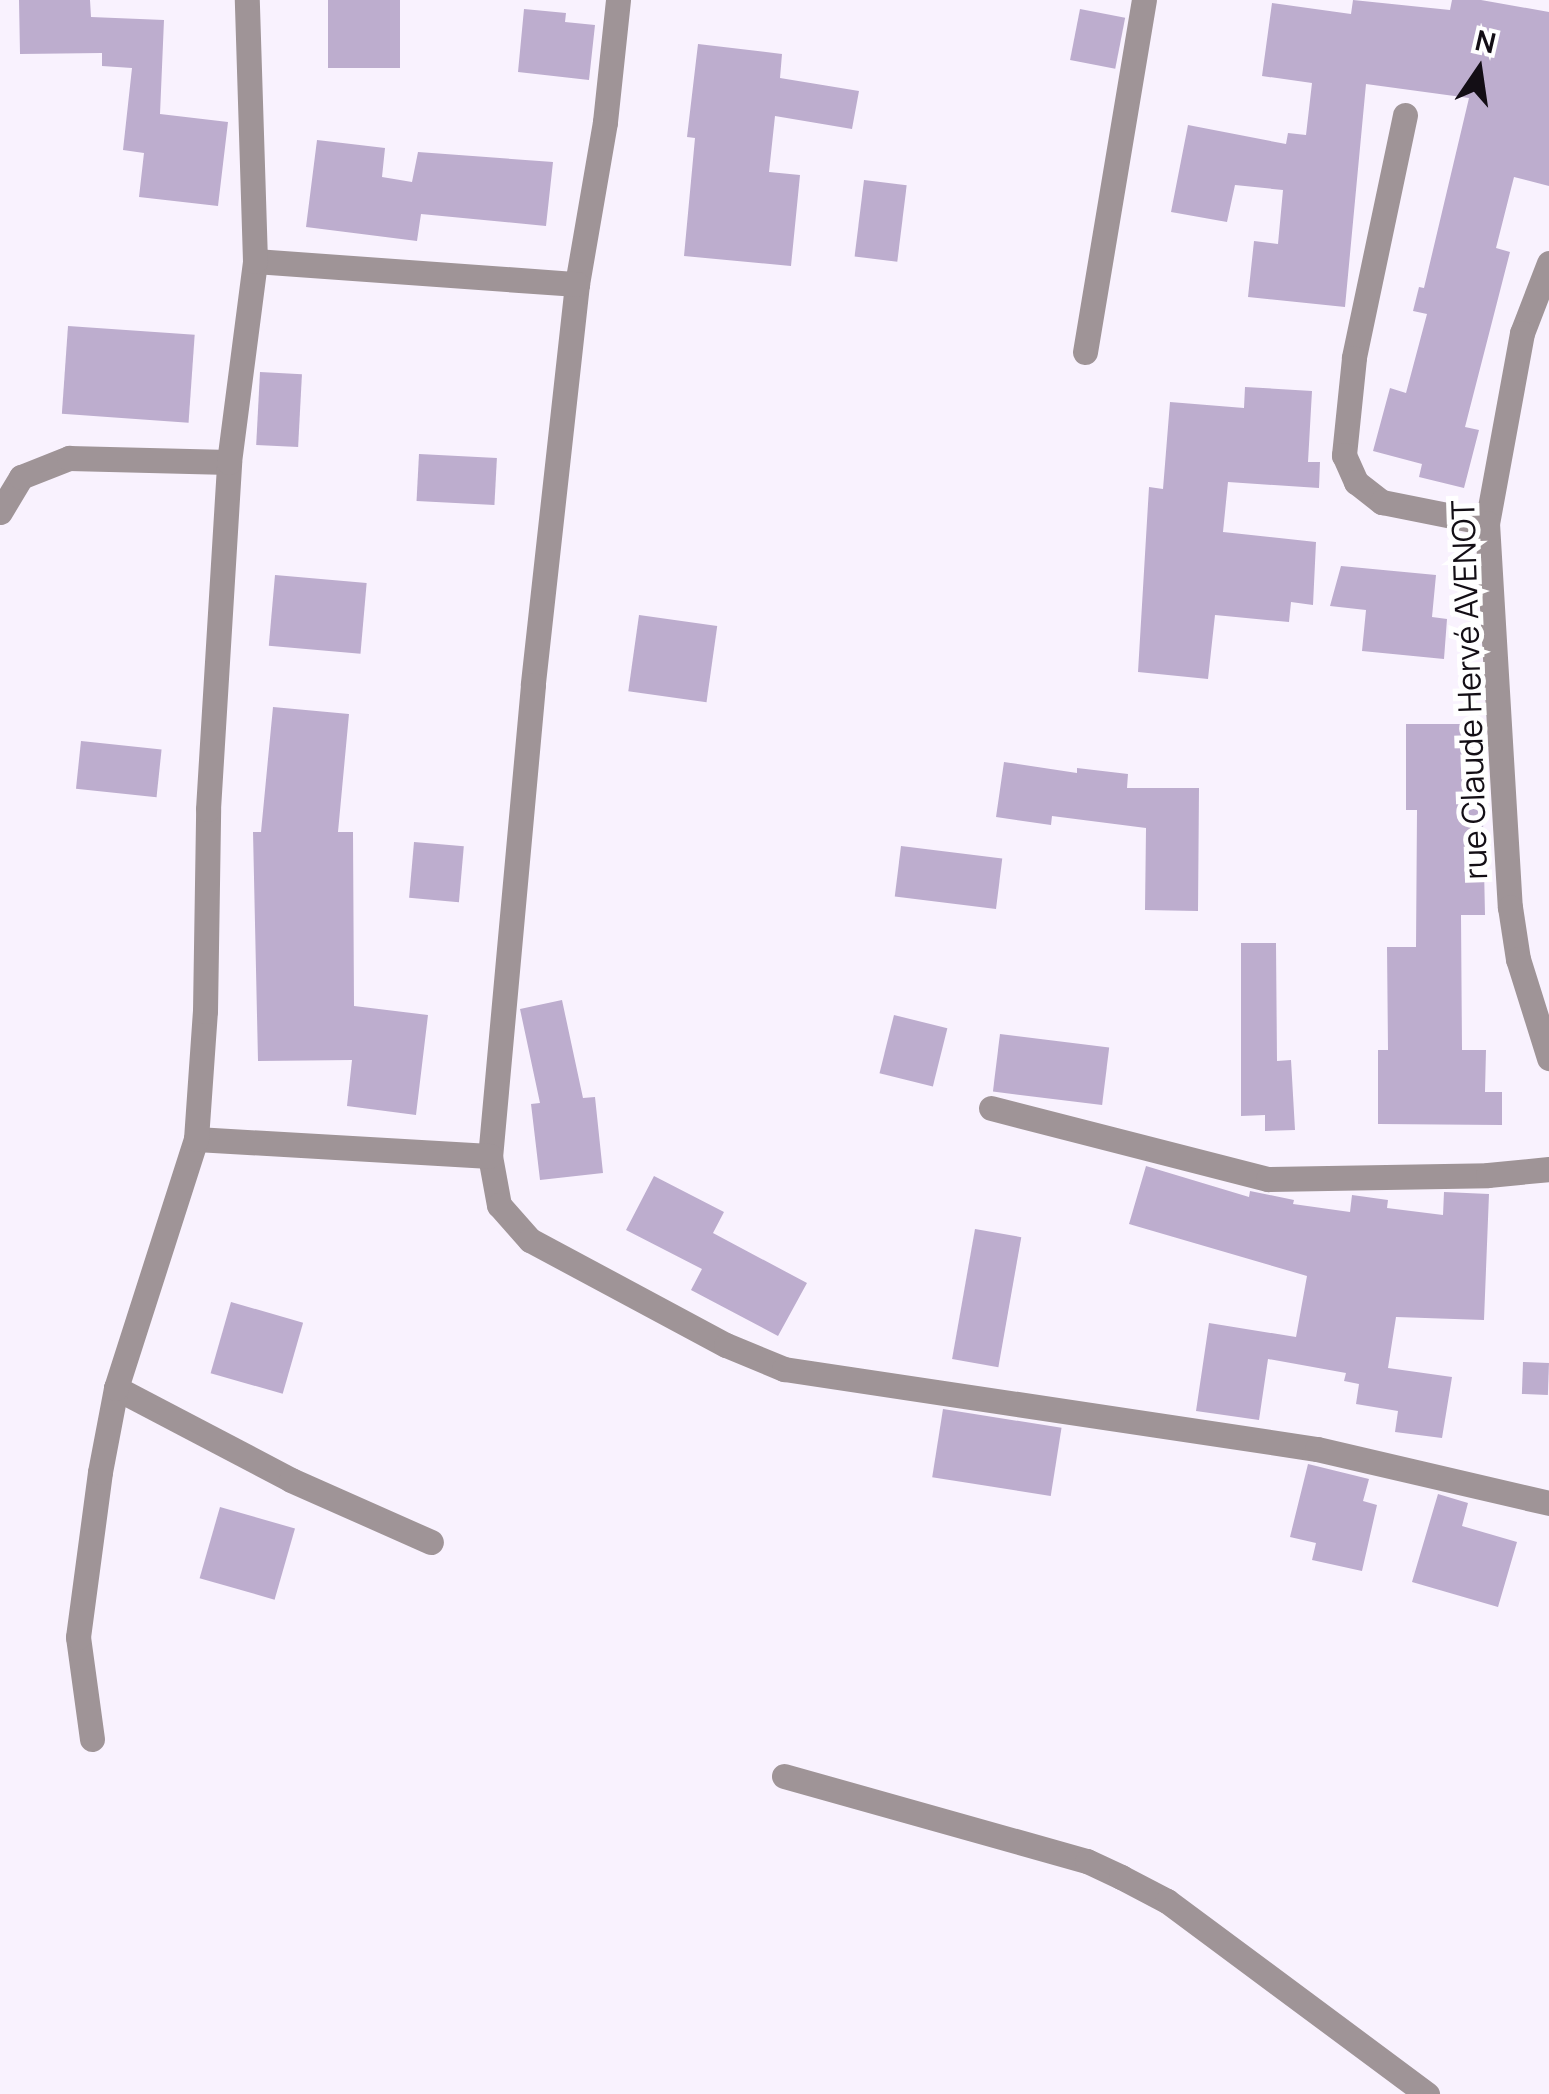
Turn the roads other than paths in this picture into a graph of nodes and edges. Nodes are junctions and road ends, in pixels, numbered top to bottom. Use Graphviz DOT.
graph roads {
  1 [pos="247,0"];
  2 [pos="618,0"];
  3 [pos="1144,0"];
  4 [pos="1405,115"];
  5 [pos="255,261"];
  6 [pos="1549,263"];
  7 [pos="577,284"];
  8 [pos="1086,352"];
  9 [pos="229,462"];
  10 [pos="0,512"];
  11 [pos="1488,523"];
  12 [pos="1549,1058"];
  13 [pos="991,1108"];
  14 [pos="196,1140"];
  15 [pos="490,1156"];
  16 [pos="1549,1170"];
  17 [pos="116,1388"];
  18 [pos="1549,1502"];
  19 [pos="431,1542"];
  20 [pos="92,1738"];
  21 [pos="784,1776"];
  22 [pos="1426,2094"];
  1 -- 5 [label="street"];
  2 -- 7 [label="street"];
  3 -- 8 [label="street"];
  4 -- 11 [label="street"];
  5 -- 7 [label="street"];
  5 -- 9 [label="street"];
  6 -- 11 [label="street, rue Claude Hervé AVENOT"];
  7 -- 15 [label="street"];
  9 -- 10 [label="street"];
  9 -- 14 [label="street"];
  11 -- 12 [label="street, rue Claude Hervé AVENOT"];
  13 -- 16 [label="street"];
  14 -- 15 [label="street"];
  14 -- 17 [label="street"];
  15 -- 18 [label="street"];
  17 -- 19 [label="street"];
  17 -- 20 [label="street"];
  21 -- 22 [label="street"];
}
